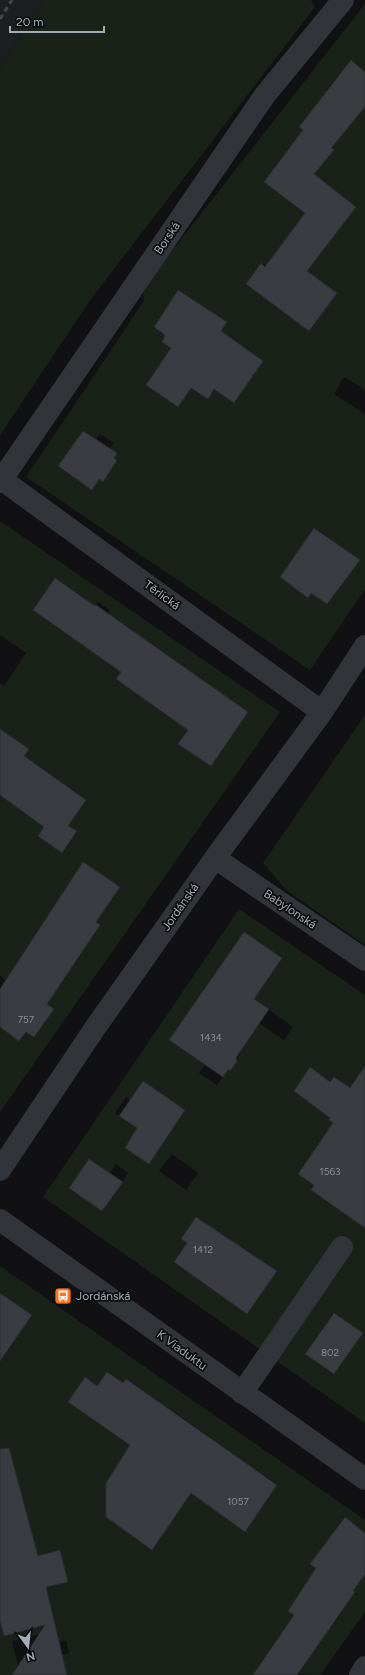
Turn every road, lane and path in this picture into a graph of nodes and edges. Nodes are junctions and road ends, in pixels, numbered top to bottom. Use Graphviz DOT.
graph roads {
  1 [pos="342,0"];
  2 [pos="1,481"];
  3 [pos="365,646"];
  4 [pos="322,712"];
  5 [pos="215,858"];
  6 [pos="365,960"];
  7 [pos="0,1170"];
  8 [pos="0,1220"];
  9 [pos="342,1248"];
  10 [pos="242,1392"];
  11 [pos="365,1479"];
  12 [pos="365,1667"];
  13 [pos="360,1675"];
  1 -- 2 [label="street, Borská"];
  2 -- 4 [label="street, Těrlická"];
  3 -- 4 [label="street, Jordánská"];
  4 -- 5 [label="street, Jordánská"];
  5 -- 6 [label="street, Babylonská"];
  5 -- 7 [label="street, Jordánská"];
  8 -- 10 [label="street, K Viaduktu"];
  9 -- 10 [label="street"];
  10 -- 11 [label="street, K Viaduktu"];
  12 -- 13 [label="street"];
}
